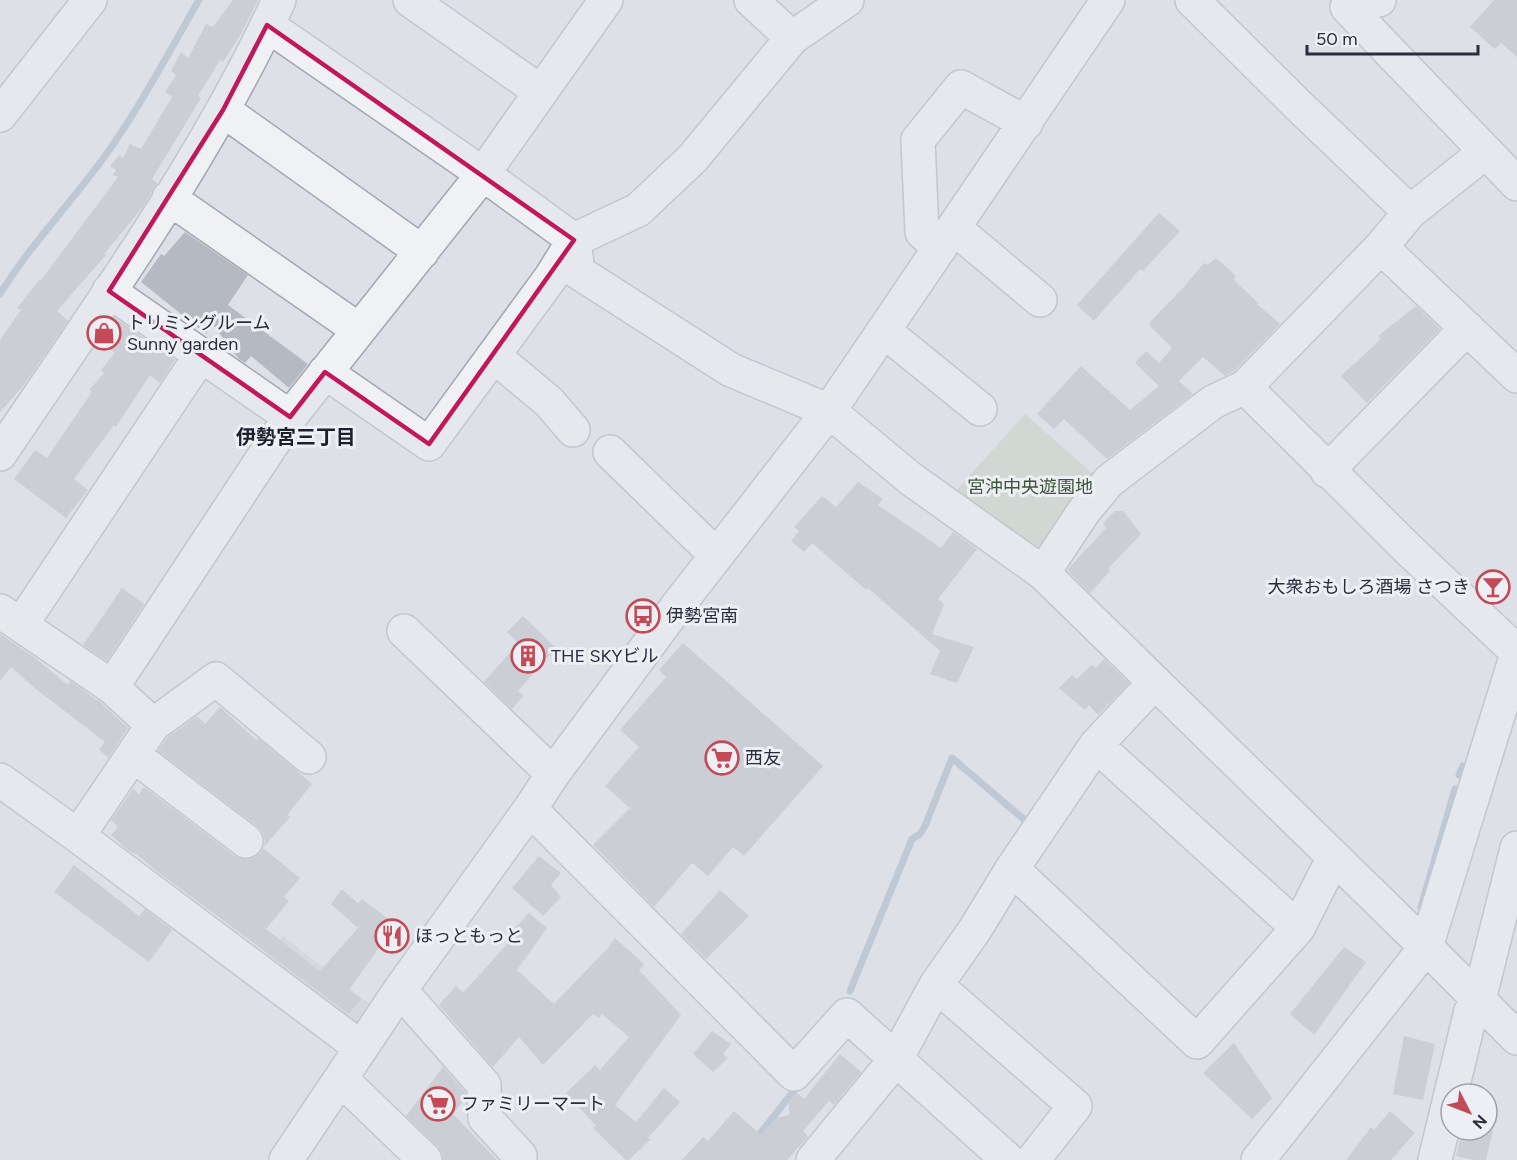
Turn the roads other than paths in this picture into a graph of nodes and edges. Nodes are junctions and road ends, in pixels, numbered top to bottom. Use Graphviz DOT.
graph roads {
  1 [pos="90,0"];
  2 [pos="410,0"];
  3 [pos="751,0"];
  4 [pos="847,0"];
  5 [pos="1108,0"];
  6 [pos="1192,0"];
  7 [pos="1379,0"];
  8 [pos="600,2"];
  9 [pos="273,13"];
  10 [pos="792,38"];
  11 [pos="541,92"];
  12 [pos="224,110"];
  13 [pos="0,115"];
  14 [pos="1026,123"];
  15 [pos="1484,153"];
  16 [pos="483,174"];
  17 [pos="1517,184"];
  18 [pos="169,198"];
  19 [pos="1410,212"];
  20 [pos="947,238"];
  21 [pos="574,240"];
  22 [pos="1381,247"];
  23 [pos="422,252"];
  24 [pos="109,291"];
  25 [pos="1040,300"];
  26 [pos="1467,328"];
  27 [pos="360,330"];
  28 [pos="884,331"];
  29 [pos="201,355"];
  30 [pos="494,356"];
  31 [pos="325,372"];
  32 [pos="1517,376"];
  33 [pos="1245,387"];
  34 [pos="980,409"];
  35 [pos="829,411"];
  36 [pos="290,417"];
  37 [pos="573,430"];
  38 [pos="610,452"];
  39 [pos="0,454"];
  40 [pos="1328,471"];
  41 [pos="716,555"];
  42 [pos="1043,573"];
  43 [pos="10,618"];
  44 [pos="404,631"];
  45 [pos="1517,653"];
  46 [pos="1155,682"];
  47 [pos="112,687"];
  48 [pos="153,725"];
  49 [pos="1096,745"];
  50 [pos="133,755"];
  51 [pos="309,757"];
  52 [pos="553,774"];
  53 [pos="0,780"];
  54 [pos="530,809"];
  55 [pos="78,836"];
  56 [pos="246,841"];
  57 [pos="1517,848"];
  58 [pos="1334,857"];
  59 [pos="1012,869"];
  60 [pos="1298,928"];
  61 [pos="1426,947"];
  62 [pos="936,985"];
  63 [pos="400,990"];
  64 [pos="1479,1000"];
  65 [pos="1517,1038"];
  66 [pos="360,1047"];
  67 [pos="896,1059"];
  68 [pos="341,1079"];
  69 [pos="286,1160"];
  70 [pos="424,1160"];
  71 [pos="520,1160"];
  72 [pos="813,1160"];
  73 [pos="1008,1160"];
  74 [pos="1033,1160"];
  75 [pos="1258,1160"];
  76 [pos="1435,1160"];
  1 -- 13 [label="street"];
  2 -- 11 [label="street"];
  3 -- 10 [label="street"];
  4 -- 10 [label="street"];
  5 -- 14 [label="street"];
  6 -- 19 [label="street"];
  7 -- 15 [label="street"];
  8 -- 11 [label="street"];
  9 -- 12 [label="street"];
  9 -- 16 [label="street"];
  10 -- 21 [label="street"];
  11 -- 16 [label="street"];
  12 -- 18 [label="street"];
  12 -- 23 [label="street"];
  14 -- 20 [label="street"];
  14 -- 20 [label="street"];
  15 -- 17 [label="street"];
  15 -- 19 [label="street"];
  16 -- 21 [label="street"];
  16 -- 23 [label="street"];
  18 -- 24 [label="street"];
  18 -- 27 [label="street"];
  19 -- 22 [label="street"];
  20 -- 25 [label="street"];
  20 -- 28 [label="street"];
  21 -- 30 [label="street"];
  21 -- 35 [label="street"];
  22 -- 26 [label="street"];
  22 -- 33 [label="street"];
  23 -- 27 [label="street"];
  24 -- 29 [label="street"];
  24 -- 39 [label="street"];
  26 -- 32 [label="street"];
  26 -- 40 [label="street"];
  27 -- 31 [label="street"];
  28 -- 34 [label="street"];
  28 -- 35 [label="street"];
  29 -- 36 [label="street"];
  29 -- 43 [label="street"];
  30 -- 31 [label="street"];
  30 -- 37 [label="street"];
  31 -- 36 [label="street"];
  33 -- 40 [label="street"];
  33 -- 42 [label="street"];
  35 -- 41 [label="street"];
  35 -- 42 [label="street"];
  36 -- 47 [label="street"];
  38 -- 41 [label="street"];
  40 -- 45 [label="street"];
  41 -- 52 [label="street"];
  42 -- 46 [label="street"];
  43 -- 47 [label="street"];
  44 -- 52 [label="street"];
  45 -- 61 [label="street"];
  46 -- 49 [label="street"];
  46 -- 58 [label="street"];
  47 -- 48 [label="street"];
  48 -- 50 [label="street"];
  48 -- 51 [label="street"];
  49 -- 59 [label="street"];
  49 -- 60 [label="street"];
  50 -- 55 [label="street"];
  50 -- 56 [label="street"];
  52 -- 54 [label="street"];
  53 -- 55 [label="street"];
  54 -- 63 [label="street"];
  54 -- 67 [label="street"];
  55 -- 66 [label="street"];
  57 -- 64 [label="street"];
  58 -- 60 [label="street"];
  58 -- 61 [label="street"];
  59 -- 60 [label="street"];
  59 -- 62 [label="street"];
  61 -- 64 [label="street"];
  61 -- 75 [label="street"];
  62 -- 67 [label="street"];
  62 -- 74 [label="street"];
  63 -- 66 [label="street"];
  63 -- 71 [label="street"];
  64 -- 65 [label="street"];
  64 -- 76 [label="street"];
  66 -- 68 [label="street"];
  67 -- 72 [label="street"];
  67 -- 73 [label="street"];
  68 -- 69 [label="street"];
  68 -- 70 [label="street"];
}
